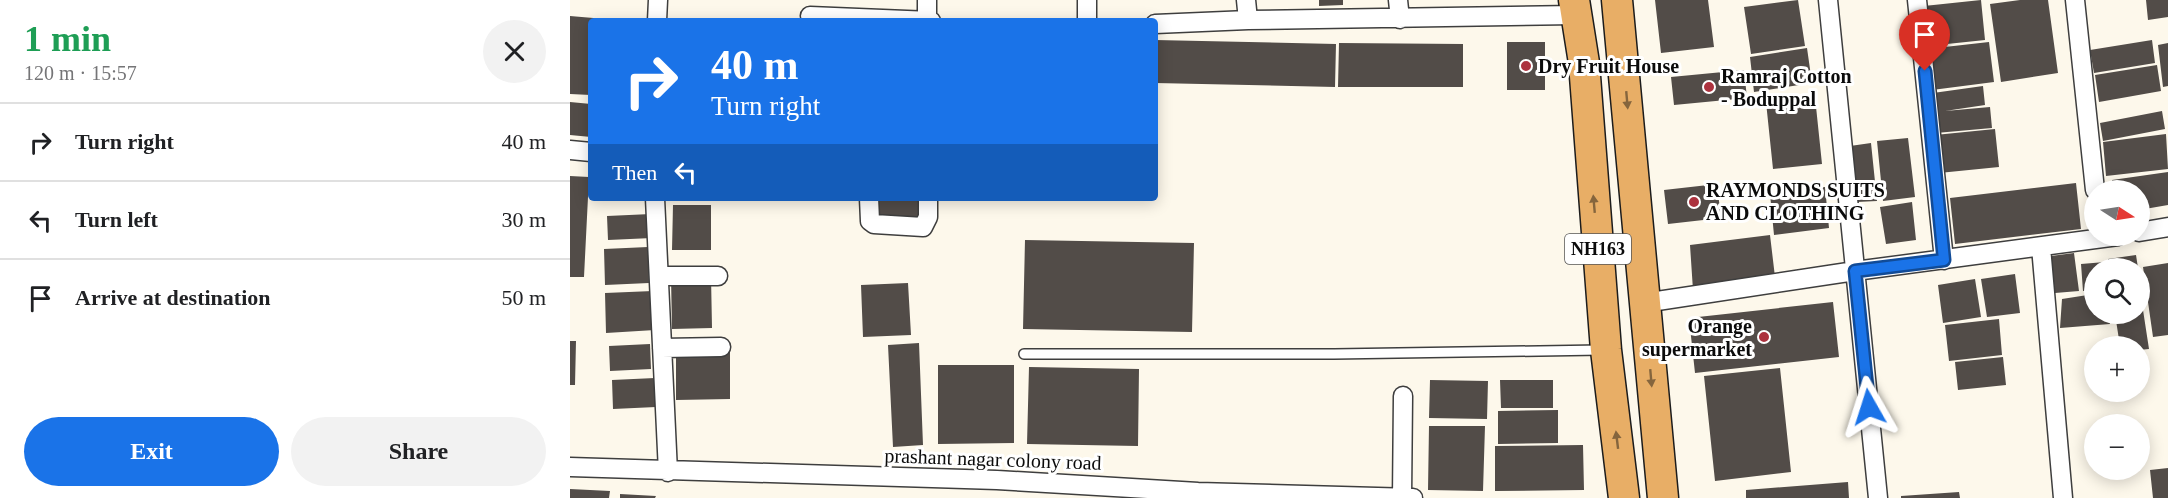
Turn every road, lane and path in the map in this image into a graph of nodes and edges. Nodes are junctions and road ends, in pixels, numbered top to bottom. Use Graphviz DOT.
graph roads {
  1 [pos="658,0"];
  2 [pos="927,0"];
  3 [pos="1087,0"];
  4 [pos="1246,0"];
  5 [pos="1398,0"];
  6 [pos="1617,0"];
  7 [pos="1828,0"];
  8 [pos="1917,0"];
  9 [pos="2075,0"];
  10 [pos="1574,8"];
  11 [pos="810,12"];
  12 [pos="657,18"];
  13 [pos="856,18"];
  14 [pos="928,18"];
  15 [pos="1087,18"];
  16 [pos="1400,19"];
  17 [pos="1248,20"];
  18 [pos="1158,24"];
  19 [pos="570,150"];
  20 [pos="588,152"];
  21 [pos="2094,180"];
  22 [pos="656,201"];
  23 [pos="869,201"];
  24 [pos="928,201"];
  25 [pos="2168,227"];
  26 [pos="2150,230"];
  27 [pos="2084,240"];
  28 [pos="2041,247"];
  29 [pos="1944,260"];
  30 [pos="1855,271"];
  31 [pos="659,276"];
  32 [pos="718,276"];
  33 [pos="1644,303"];
  34 [pos="721,347"];
  35 [pos="662,348"];
  36 [pos="1606,350"];
  37 [pos="1024,354"];
  38 [pos="1403,396"];
  39 [pos="570,467"];
  40 [pos="668,472"];
  41 [pos="997,489"];
  42 [pos="1378,497"];
  43 [pos="1402,498"];
  44 [pos="1413,498"];
  45 [pos="1624,498"];
  46 [pos="1662,498"];
  47 [pos="1878,498"];
  48 [pos="2063,498"];
  1 -- 12 [label="street"];
  2 -- 14 [label="street"];
  3 -- 15 [label="street"];
  4 -- 17 [label="street"];
  5 -- 16 [label="street"];
  6 -- 33 [label="highway, NH163, one-way"];
  7 -- 30 [label="street"];
  8 -- 29 [label="street"];
  9 -- 21 [label="street"];
  10 -- 16 [label="street"];
  36 -- 10 [label="highway, NH163, one-way"];
  11 -- 13 [label="street"];
  16 -- 17 [label="street"];
  17 -- 18 [label="street"];
  19 -- 20 [label="street"];
  22 -- 31 [label="street"];
  23 -- 24 [label="street"];
  25 -- 26 [label="street"];
  27 -- 28 [label="street"];
  28 -- 29 [label="street"];
  28 -- 48 [label="street"];
  29 -- 30 [label="street"];
  30 -- 33 [label="street"];
  30 -- 47 [label="street"];
  31 -- 32 [label="street"];
  31 -- 35 [label="street"];
  33 -- 46 [label="highway, NH163, one-way"];
  34 -- 35 [label="street"];
  35 -- 40 [label="street"];
  36 -- 37 [label="lane"];
  45 -- 36 [label="highway, NH163, one-way"];
  38 -- 43 [label="street"];
  39 -- 40 [label="street, prashant nagar colony road"];
  40 -- 41 [label="street, prashant nagar colony road"];
  41 -- 42 [label="street, prashant nagar colony road"];
  42 -- 43 [label="street, prashant nagar colony road"];
  43 -- 44 [label="street, prashant nagar colony road"];
}
